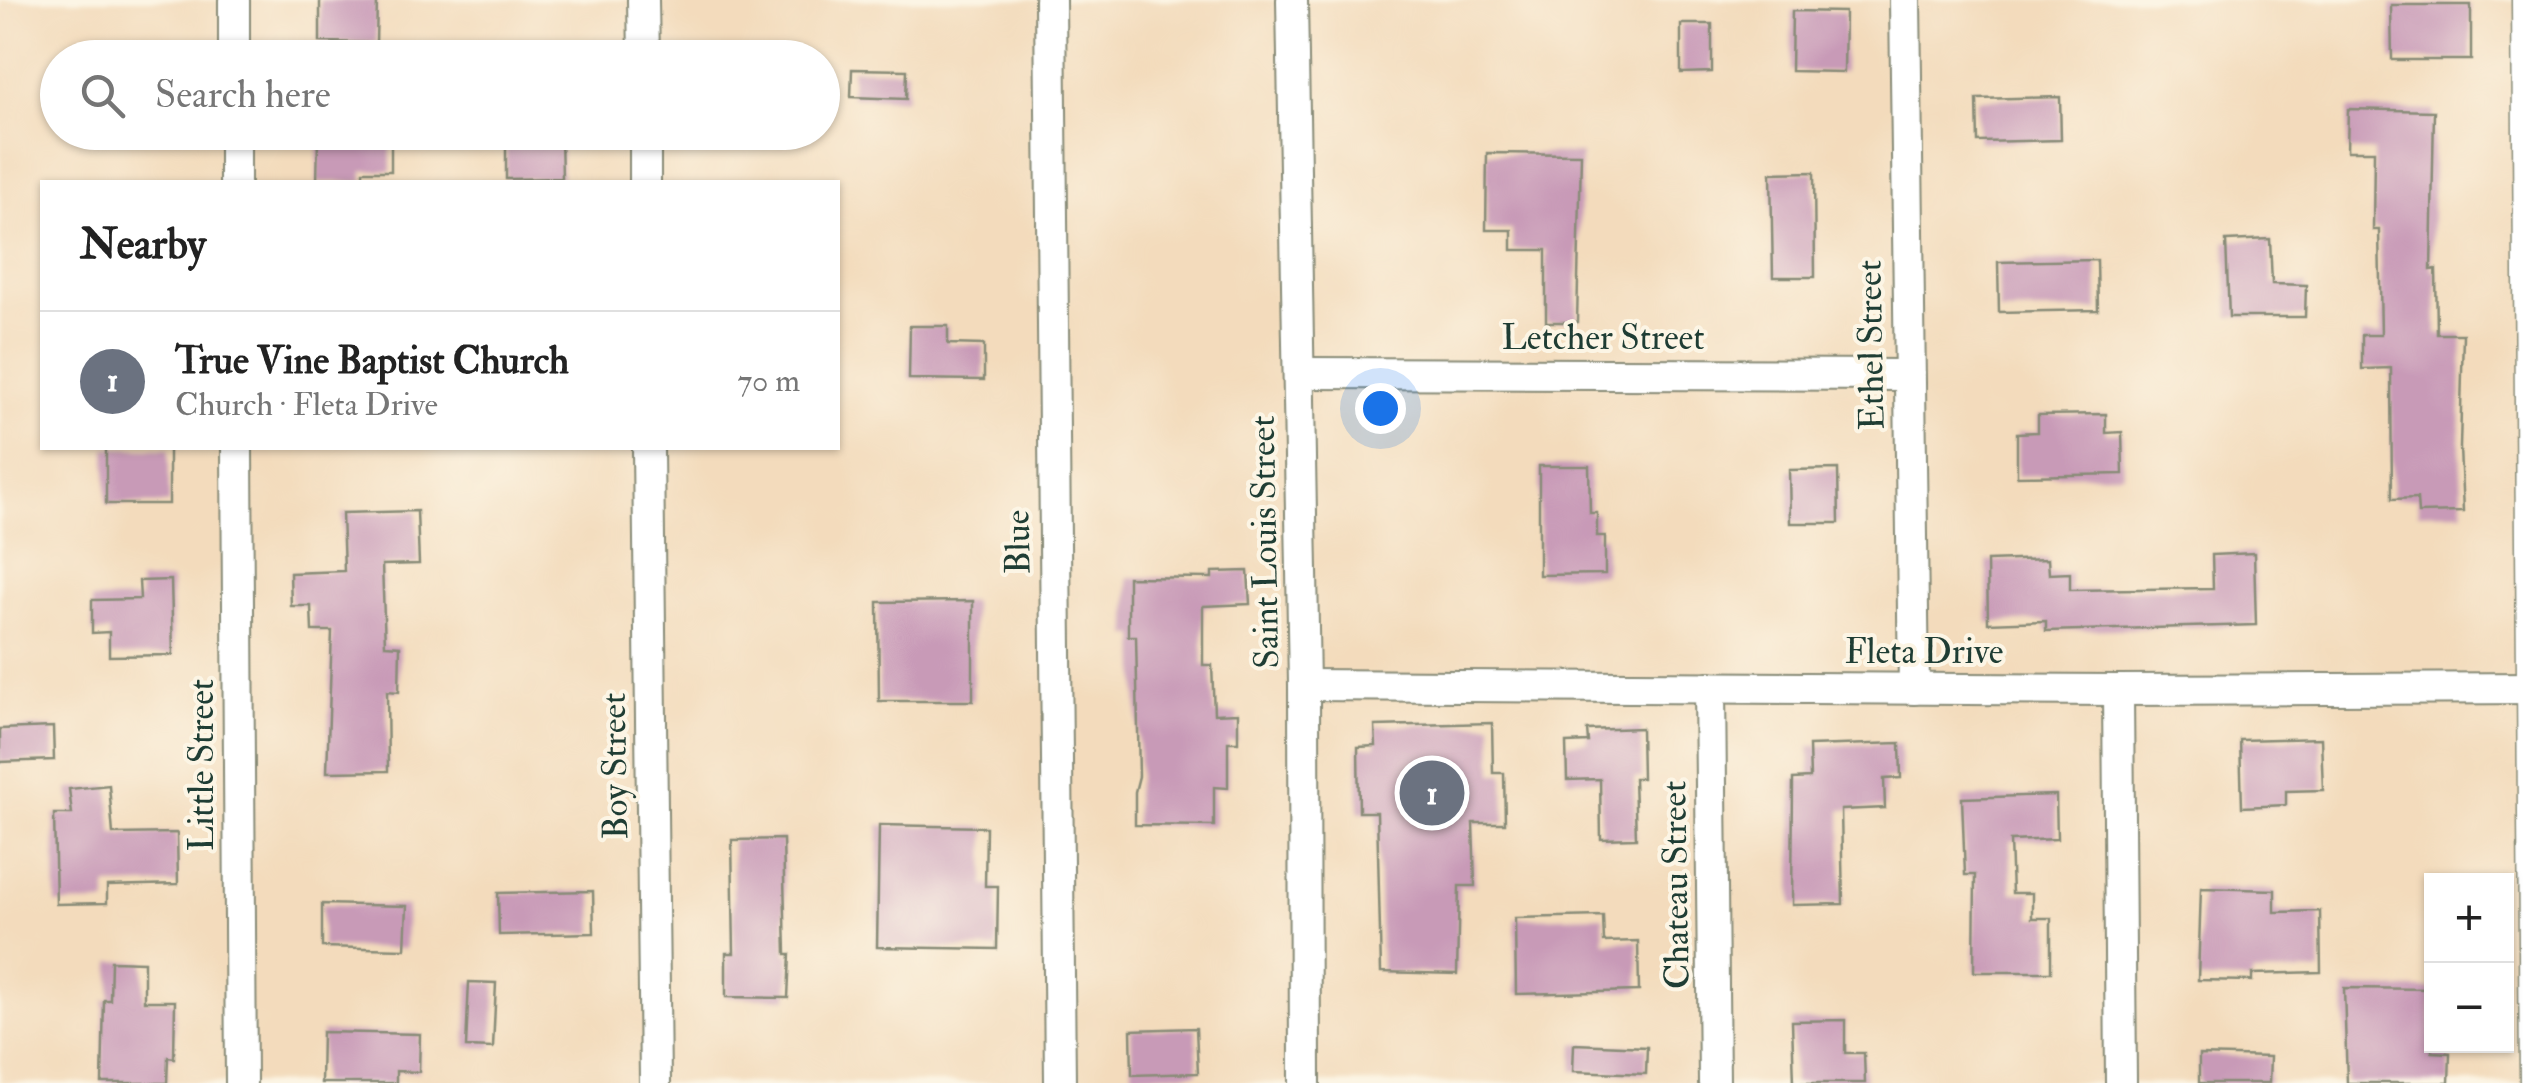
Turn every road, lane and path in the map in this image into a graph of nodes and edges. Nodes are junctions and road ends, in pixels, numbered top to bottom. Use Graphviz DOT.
graph roads {
  1 [pos="234,0"];
  2 [pos="643,0"];
  3 [pos="1050,0"];
  4 [pos="1292,0"];
  5 [pos="1905,0"];
  6 [pos="2530,0"];
  7 [pos="234,40"];
  8 [pos="644,40"];
  9 [pos="235,150"];
  10 [pos="644,150"];
  11 [pos="235,180"];
  12 [pos="645,180"];
  13 [pos="1299,373"];
  14 [pos="1907,375"];
  15 [pos="2540,390"];
  16 [pos="237,450"];
  17 [pos="648,450"];
  18 [pos="1304,684"];
  19 [pos="1710,687"];
  20 [pos="2540,688"];
  21 [pos="1914,689"];
  22 [pos="2118,690"];
  23 [pos="241,1083"];
  24 [pos="654,1083"];
  25 [pos="1060,1083"];
  26 [pos="1305,1083"];
  27 [pos="1714,1083"];
  28 [pos="2121,1083"];
  29 [pos="2539,1083"];
  1 -- 7 [label="street"];
  2 -- 8 [label="street"];
  3 -- 25 [label="street, Blue"];
  4 -- 13 [label="street, Saint Louis Street"];
  5 -- 14 [label="street, Ethel Street"];
  6 -- 15 [label="street"];
  9 -- 11 [label="street"];
  10 -- 12 [label="street"];
  13 -- 14 [label="street, Letcher Street"];
  13 -- 18 [label="street, Saint Louis Street"];
  14 -- 21 [label="street, Ethel Street"];
  15 -- 20 [label="street"];
  16 -- 23 [label="street, Little Street"];
  17 -- 24 [label="street, Boy Street"];
  18 -- 19 [label="street, Fleta Drive"];
  18 -- 26 [label="street, Saint Louis Street"];
  19 -- 21 [label="street, Fleta Drive"];
  19 -- 27 [label="street, Chateau Street"];
  20 -- 22 [label="street, Fleta Drive"];
  20 -- 29 [label="street"];
  21 -- 22 [label="street, Fleta Drive"];
  22 -- 28 [label="street"];
}
